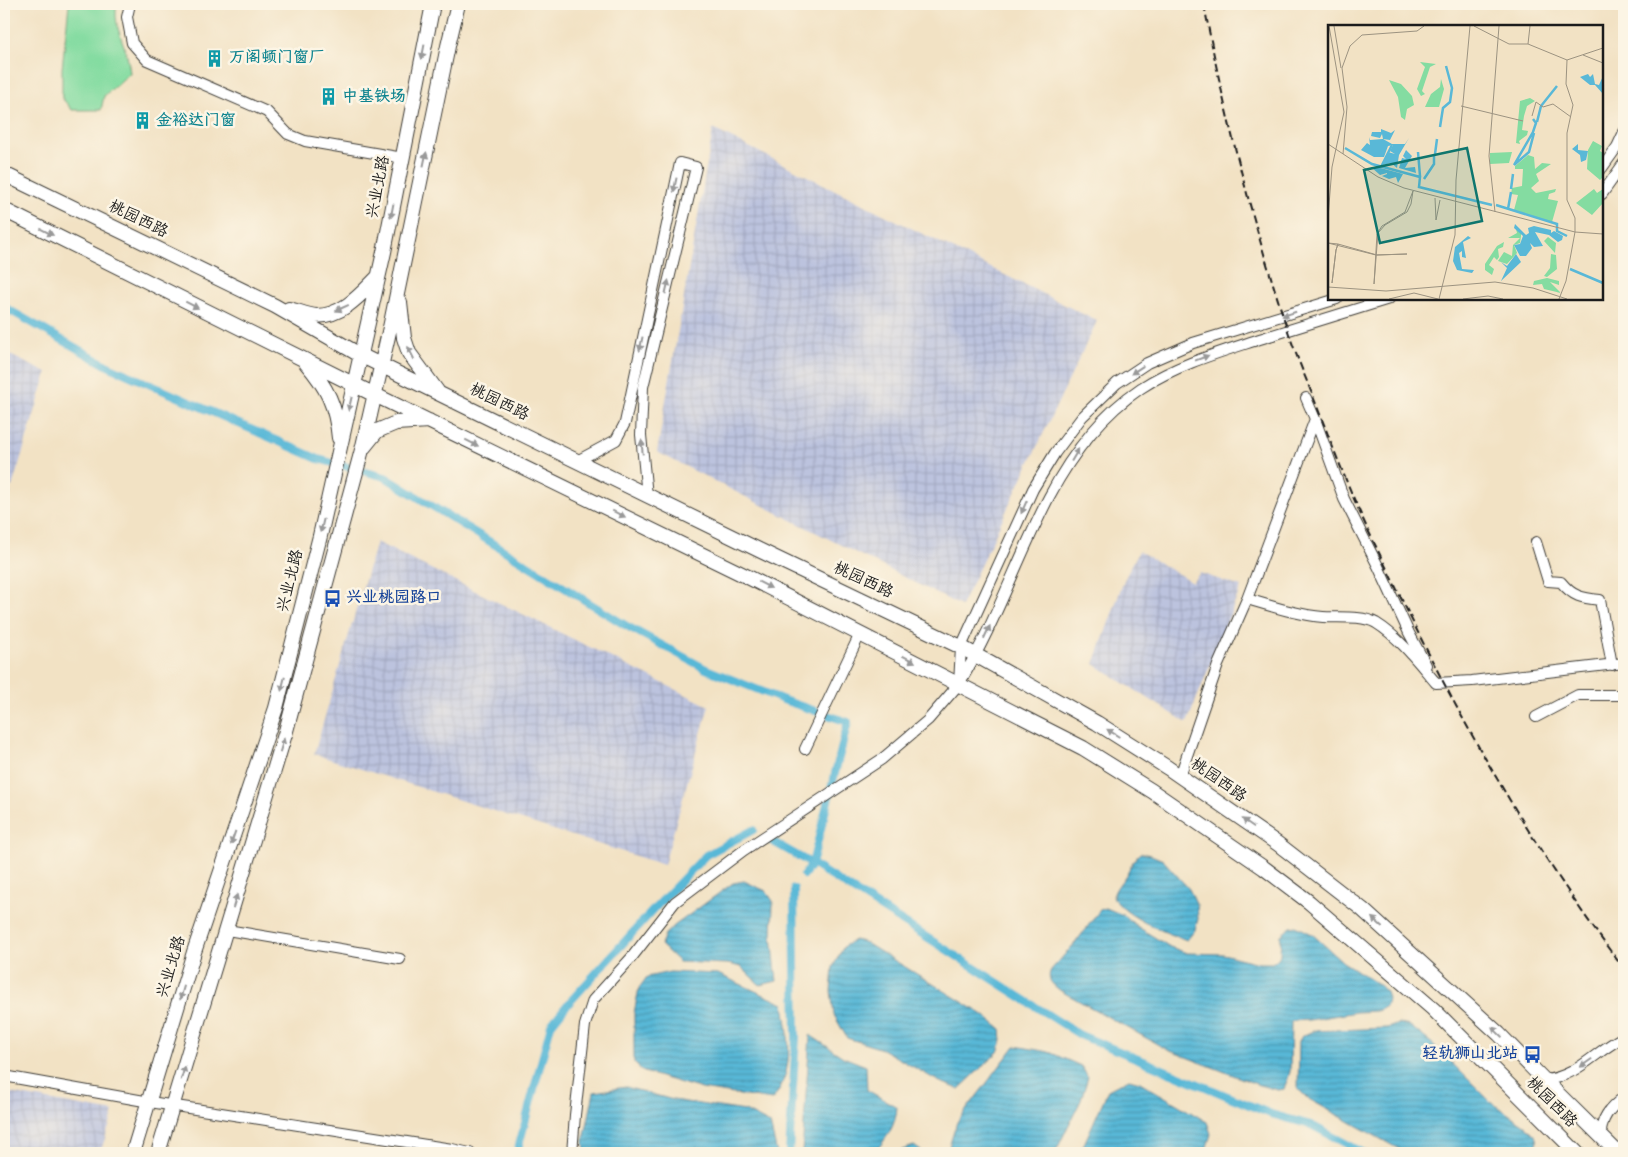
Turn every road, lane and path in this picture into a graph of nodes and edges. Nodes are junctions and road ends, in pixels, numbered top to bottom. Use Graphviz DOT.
graph roads {
  1 [pos="130,4"];
  2 [pos="433,4"];
  3 [pos="458,4"];
  4 [pos="1624,132"];
  5 [pos="402,158"];
  6 [pos="1624,163"];
  7 [pos="1603,166"];
  8 [pos="4,174"];
  9 [pos="1603,193"];
  10 [pos="4,210"];
  11 [pos="379,276"];
  12 [pos="398,287"];
  13 [pos="1334,300"];
  14 [pos="1386,300"];
  15 [pos="274,306"];
  16 [pos="360,355"];
  17 [pos="302,359"];
  18 [pos="382,365"];
  19 [pos="354,384"];
  20 [pos="439,393"];
  21 [pos="375,395"];
  22 [pos="1306,398"];
  23 [pos="1315,419"];
  24 [pos="429,421"];
  25 [pos="340,447"];
  26 [pos="362,450"];
  27 [pos="577,461"];
  28 [pos="1033,488"];
  29 [pos="647,496"];
  30 [pos="1050,497"];
  31 [pos="1536,542"];
  32 [pos="1247,599"];
  33 [pos="860,634"];
  34 [pos="961,646"];
  35 [pos="977,655"];
  36 [pos="1624,663"];
  37 [pos="1612,665"];
  38 [pos="1436,683"];
  39 [pos="959,684"];
  40 [pos="1624,696"];
  41 [pos="1536,717"];
  42 [pos="804,749"];
  43 [pos="1180,776"];
  44 [pos="227,930"];
  45 [pos="400,959"];
  46 [pos="1624,1036"];
  47 [pos="4,1076"];
  48 [pos="1544,1080"];
  49 [pos="1624,1096"];
  50 [pos="150,1102"];
  51 [pos="174,1105"];
  52 [pos="1601,1138"];
  53 [pos="134,1153"];
  54 [pos="158,1153"];
  55 [pos="470,1153"];
  56 [pos="572,1153"];
  57 [pos="1577,1153"];
  58 [pos="1618,1153"];
  1 -- 5 [label="street"];
  2 -- 5 [label="main road, 兴业北路, one-way"];
  12 -- 3 [label="main road, 兴业北路, one-way"];
  4 -- 7 [label="street"];
  5 -- 11 [label="main road, 兴业北路, one-way"];
  6 -- 9 [label="street"];
  8 -- 15 [label="main road, 桃园西路"];
  10 -- 17 [label="main road, 桃园西路, one-way"];
  11 -- 15 [label="main road, one-way"];
  11 -- 16 [label="main road, 兴业北路"];
  12 -- 18 [label="main road, 兴业北路"];
  20 -- 12 [label="main road, one-way"];
  13 -- 28 [label="street, one-way"];
  30 -- 14 [label="street, one-way"];
  15 -- 16 [label="main road, 桃园西路"];
  16 -- 18 [label="main road, 桃园西路"];
  16 -- 19 [label="main road, 兴业北路"];
  17 -- 19 [label="main road, 桃园西路"];
  17 -- 25 [label="main road"];
  18 -- 20 [label="main road, 桃园西路"];
  18 -- 21 [label="main road, 兴业北路"];
  19 -- 21 [label="main road, 桃园西路"];
  19 -- 25 [label="main road, 兴业北路, one-way"];
  20 -- 27 [label="main road, 桃园西路"];
  21 -- 24 [label="main road, 桃园西路"];
  21 -- 26 [label="main road, 兴业北路"];
  22 -- 23 [label="street"];
  23 -- 32 [label="street"];
  23 -- 38 [label="street"];
  24 -- 26 [label="main road"];
  24 -- 33 [label="main road, 桃园西路, one-way"];
  25 -- 50 [label="main road, 兴业北路, one-way"];
  44 -- 26 [label="main road, 兴业北路, one-way"];
  27 -- 29 [label="main road, 桃园西路"];
  29 -- 27 [label="street, one-way"];
  28 -- 30 [label="street"];
  28 -- 34 [label="street, one-way"];
  29 -- 34 [label="main road, 桃园西路"];
  35 -- 30 [label="street, one-way"];
  31 -- 37 [label="street"];
  32 -- 38 [label="street"];
  32 -- 43 [label="street"];
  33 -- 39 [label="main road, 桃园西路, one-way"];
  33 -- 42 [label="street"];
  34 -- 35 [label="main road, 桃园西路"];
  34 -- 39 [label="street"];
  35 -- 39 [label="street"];
  43 -- 35 [label="main road, 桃园西路, one-way"];
  36 -- 37 [label="street"];
  37 -- 38 [label="street"];
  39 -- 56 [label="street"];
  39 -- 57 [label="main road, 桃园西路"];
  40 -- 41 [label="street"];
  48 -- 43 [label="main road, 桃园西路, one-way"];
  44 -- 45 [label="street"];
  51 -- 44 [label="main road, 兴业北路, one-way"];
  46 -- 48 [label="street, one-way"];
  47 -- 50 [label="street"];
  48 -- 52 [label="main road, 桃园西路"];
  49 -- 52 [label="street"];
  50 -- 51 [label="street"];
  50 -- 53 [label="main road, 兴业北路"];
  51 -- 54 [label="main road, 兴业北路"];
  51 -- 55 [label="street"];
  52 -- 58 [label="main road, 桃园西路"];
}
